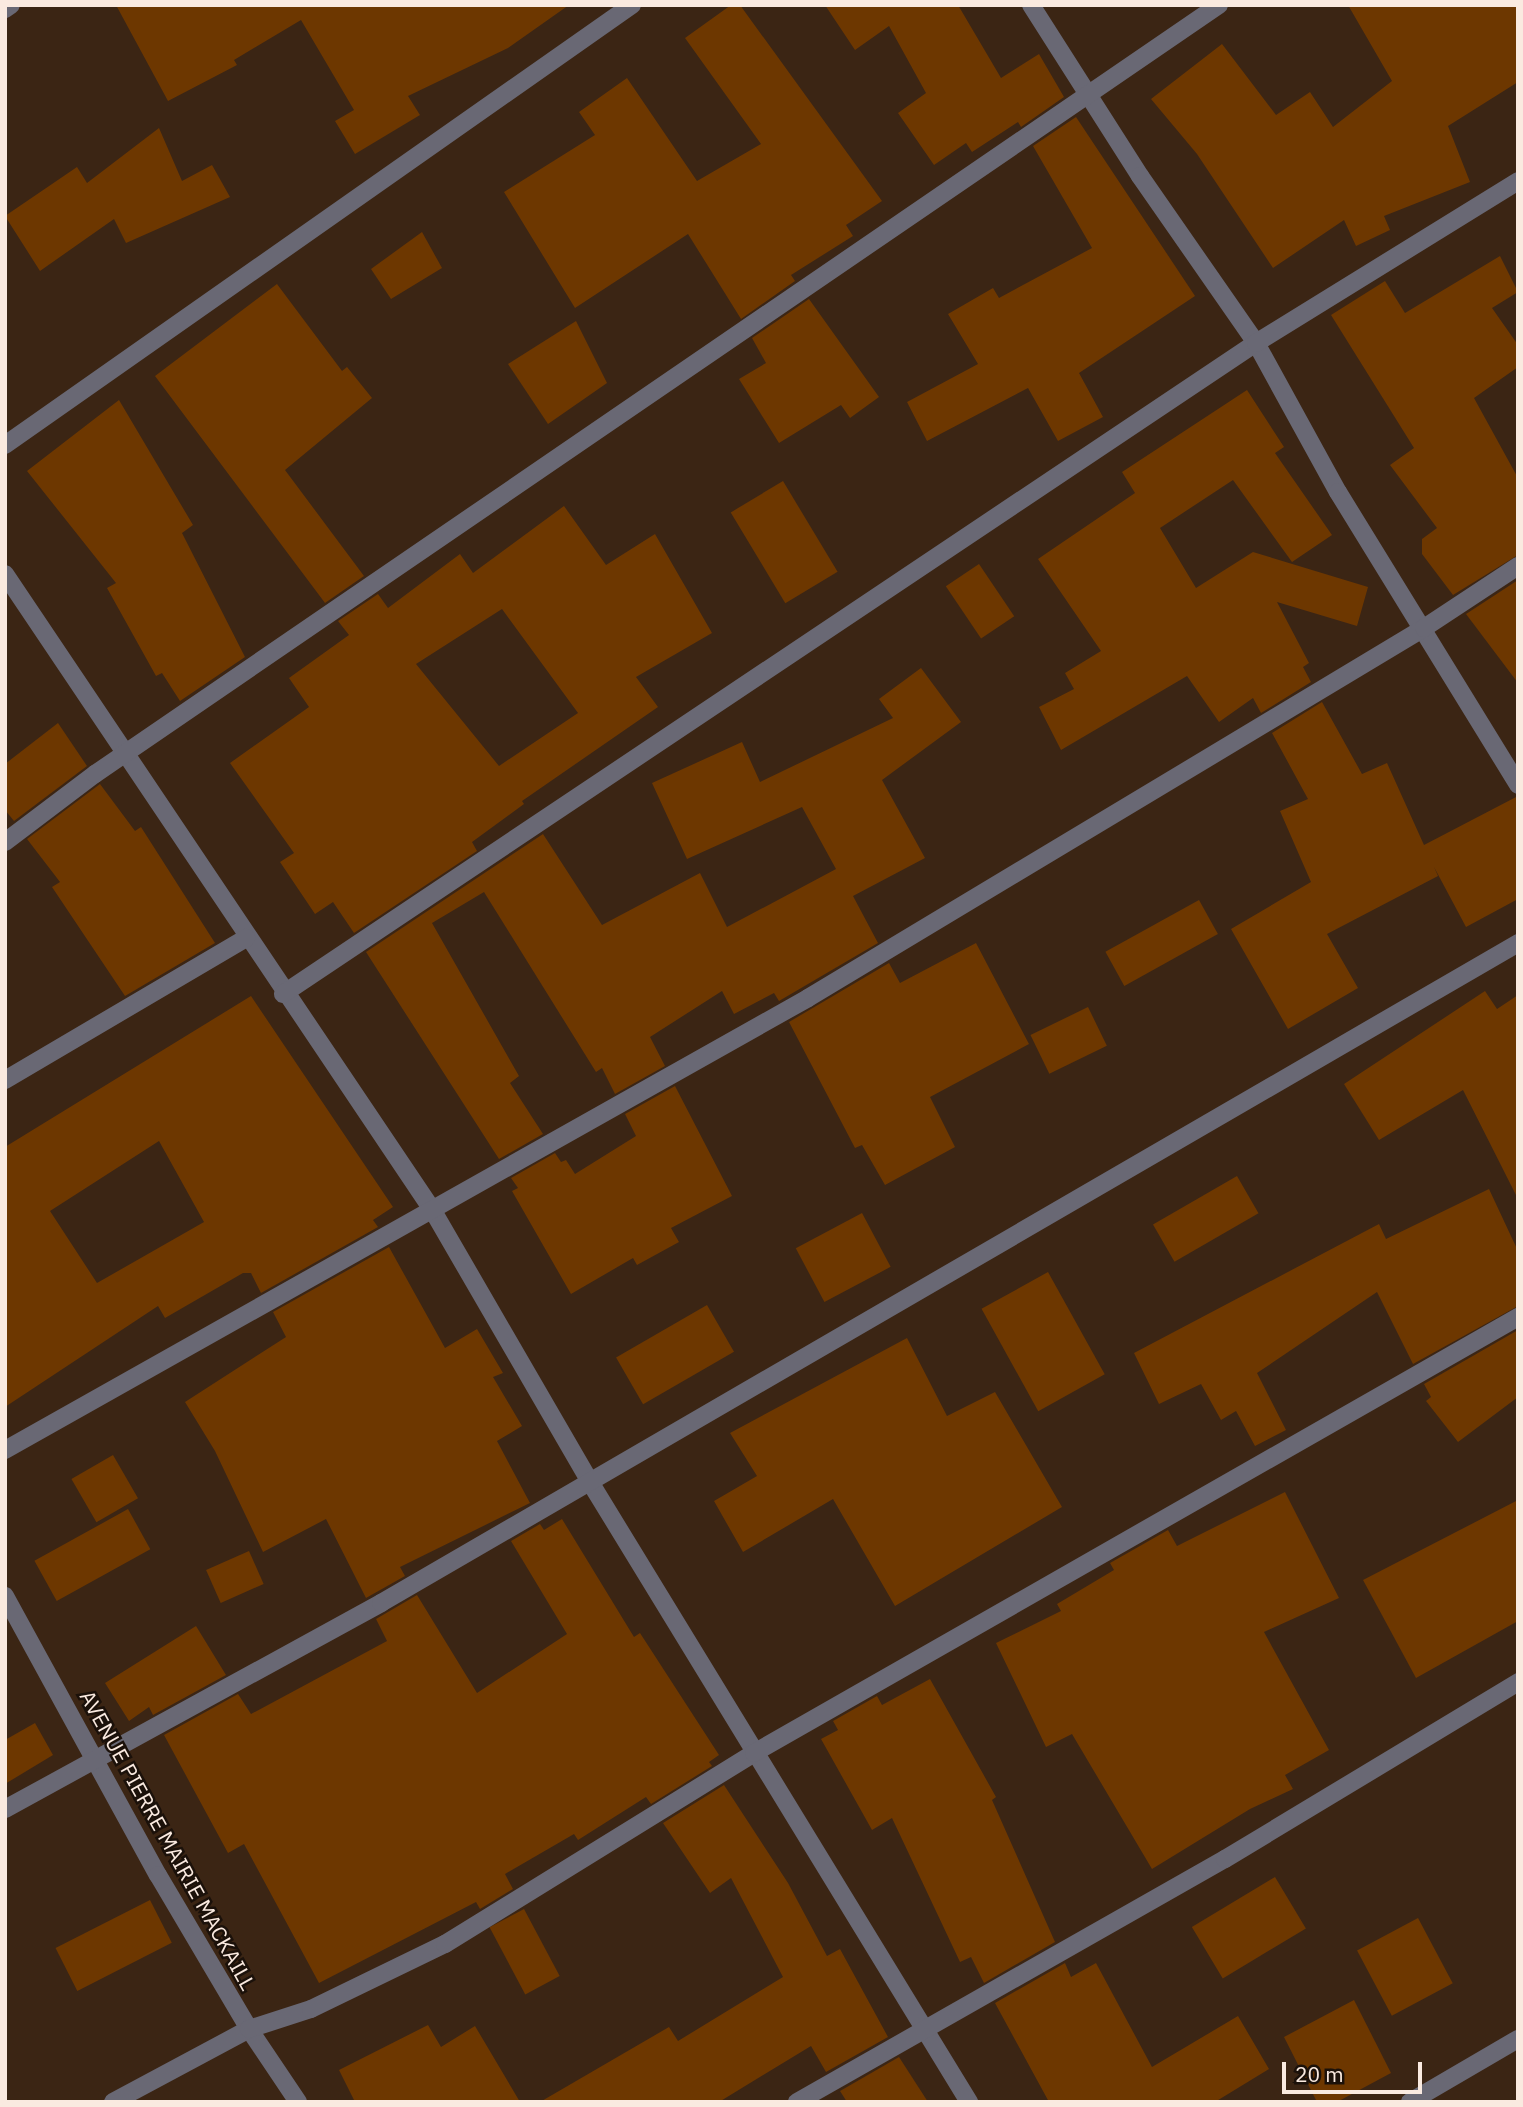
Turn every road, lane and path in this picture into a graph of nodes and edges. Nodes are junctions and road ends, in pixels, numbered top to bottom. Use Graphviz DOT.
graph roads {
  1 [pos="11,5"];
  2 [pos="632,5"];
  3 [pos="1031,5"];
  4 [pos="1219,5"];
  5 [pos="5,9"];
  6 [pos="1086,94"];
  7 [pos="1518,181"];
  8 [pos="1256,343"];
  9 [pos="5,444"];
  10 [pos="1518,566"];
  11 [pos="5,574"];
  12 [pos="1424,628"];
  13 [pos="124,755"];
  14 [pos="1518,785"];
  15 [pos="5,842"];
  16 [pos="246,938"];
  17 [pos="1518,943"];
  18 [pos="283,994"];
  19 [pos="5,1080"];
  20 [pos="433,1212"];
  21 [pos="1518,1317"];
  22 [pos="5,1450"];
  23 [pos="590,1482"];
  24 [pos="5,1596"];
  25 [pos="1518,1682"];
  26 [pos="754,1753"];
  27 [pos="94,1757"];
  28 [pos="5,1809"];
  29 [pos="924,2026"];
  30 [pos="249,2029"];
  31 [pos="1518,2039"];
  32 [pos="113,2102"];
  33 [pos="298,2102"];
  34 [pos="797,2102"];
  35 [pos="969,2102"];
  36 [pos="1410,2102"];
  1 -- 5 [label="street"];
  2 -- 9 [label="street"];
  3 -- 6 [label="street"];
  4 -- 6 [label="street"];
  6 -- 8 [label="street"];
  6 -- 13 [label="street"];
  7 -- 8 [label="street"];
  8 -- 12 [label="street"];
  8 -- 18 [label="street"];
  10 -- 12 [label="street"];
  11 -- 13 [label="street"];
  12 -- 14 [label="street"];
  12 -- 20 [label="street"];
  13 -- 15 [label="street"];
  13 -- 16 [label="street"];
  16 -- 18 [label="street"];
  16 -- 19 [label="street"];
  17 -- 23 [label="street"];
  18 -- 20 [label="street"];
  20 -- 22 [label="street"];
  20 -- 23 [label="street"];
  21 -- 26 [label="street"];
  23 -- 26 [label="street"];
  23 -- 27 [label="street"];
  24 -- 27 [label="street, AVENUE PIERRE MAIRIE MACKAILL"];
  25 -- 29 [label="street"];
  26 -- 29 [label="street"];
  26 -- 30 [label="street"];
  27 -- 28 [label="street"];
  27 -- 30 [label="street, AVENUE PIERRE MAIRIE MACKAILL"];
  29 -- 34 [label="street"];
  29 -- 35 [label="street"];
  30 -- 32 [label="street"];
  30 -- 33 [label="street, AVENUE PIERRE MAIRIE MACKAILL"];
  31 -- 36 [label="street"];
}
